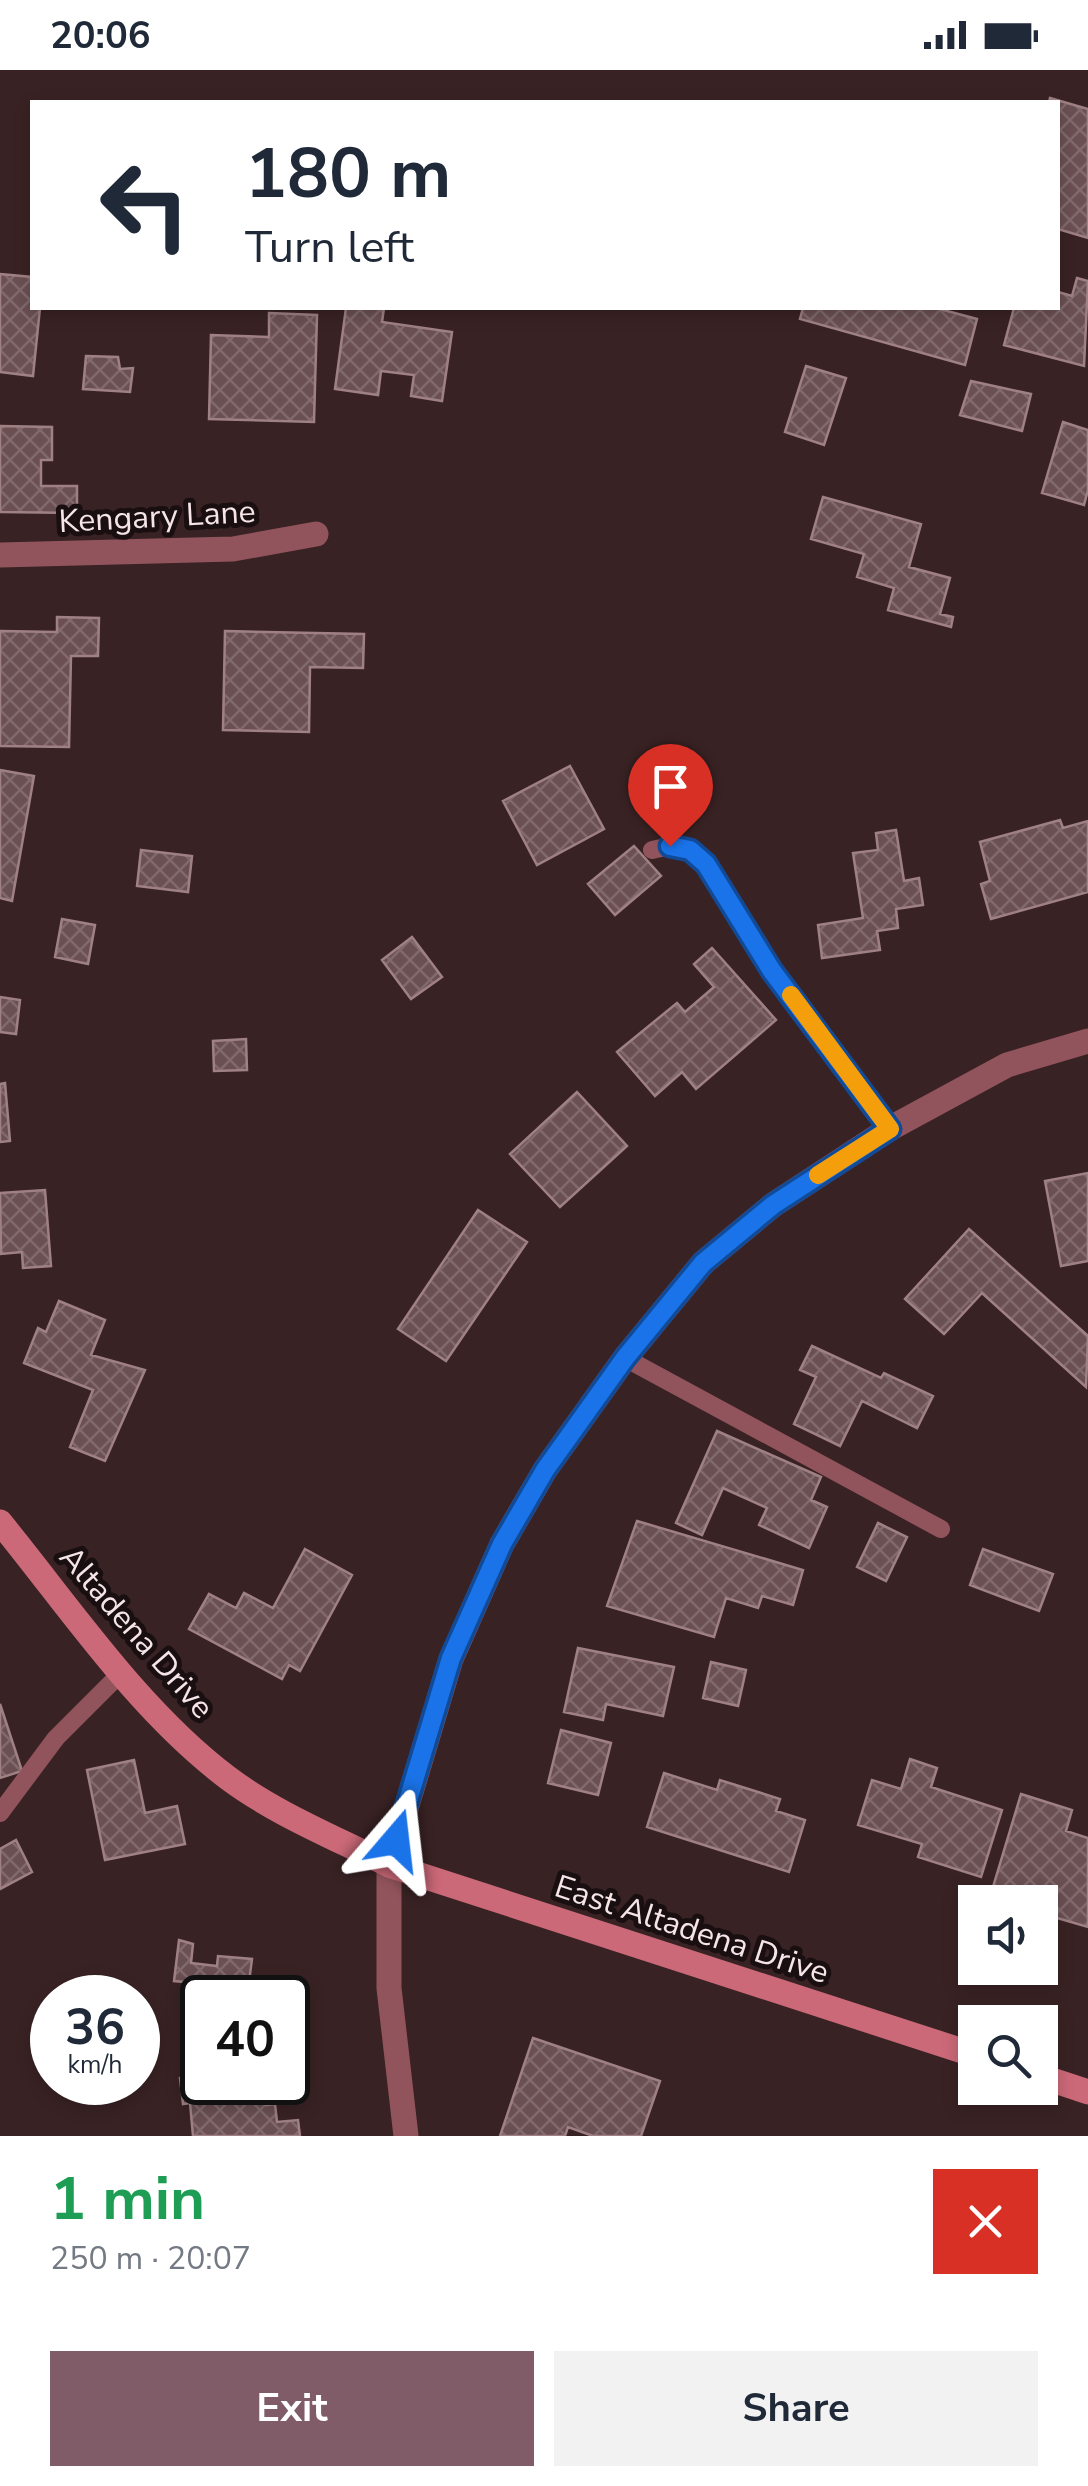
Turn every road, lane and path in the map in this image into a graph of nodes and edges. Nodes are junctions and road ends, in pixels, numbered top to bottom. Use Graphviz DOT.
graph roads {
  1 [pos="316,534"];
  2 [pos="0,555"];
  3 [pos="652,850"];
  4 [pos="1088,1042"];
  5 [pos="890,1129"];
  6 [pos="625,1358"];
  7 [pos="0,1522"];
  8 [pos="941,1528"];
  9 [pos="122,1672"];
  10 [pos="0,1813"];
  11 [pos="389,1865"];
  12 [pos="958,2049"];
  13 [pos="1058,2082"];
  14 [pos="1088,2092"];
  15 [pos="406,2136"];
  1 -- 2 [label="street, Kengary Lane"];
  3 -- 5 [label="lane"];
  4 -- 5 [label="street"];
  5 -- 6 [label="street"];
  6 -- 8 [label="lane"];
  6 -- 11 [label="street"];
  7 -- 9 [label="main road, Altadena Drive"];
  9 -- 10 [label="lane"];
  9 -- 11 [label="main road, Altadena Drive"];
  11 -- 12 [label="main road, East Altadena Drive"];
  11 -- 15 [label="street"];
  13 -- 14 [label="main road"];
}
